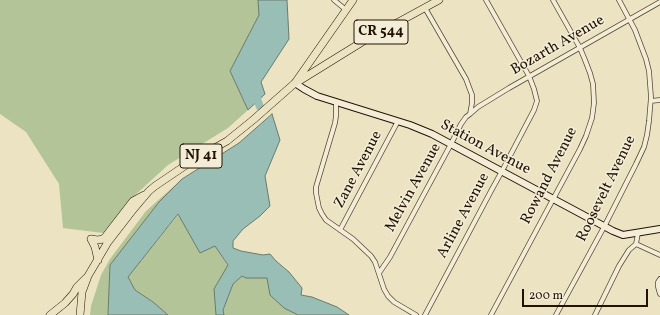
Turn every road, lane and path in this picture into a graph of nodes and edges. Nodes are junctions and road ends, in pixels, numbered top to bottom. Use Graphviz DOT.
graph roads {
  1 [pos="334,0"];
  2 [pos="353,0"];
  3 [pos="439,0"];
  4 [pos="486,0"];
  5 [pos="553,0"];
  6 [pos="619,0"];
  7 [pos="660,2"];
  8 [pos="425,8"];
  9 [pos="346,10"];
  10 [pos="630,19"];
  11 [pos="580,48"];
  12 [pos="312,59"];
  13 [pos="325,65"];
  14 [pos="529,76"];
  15 [pos="296,83"];
  16 [pos="660,100"];
  17 [pos="651,101"];
  18 [pos="336,102"];
  19 [pos="470,114"];
  20 [pos="398,121"];
  21 [pos="451,144"];
  22 [pos="502,172"];
  23 [pos="149,192"];
  24 [pos="553,199"];
  25 [pos="604,227"];
  26 [pos="660,229"];
  27 [pos="340,230"];
  28 [pos="638,233"];
  29 [pos="636,244"];
  30 [pos="660,255"];
  31 [pos="98,260"];
  32 [pos="379,273"];
  33 [pos="88,276"];
  34 [pos="660,279"];
  35 [pos="660,294"];
  36 [pos="50,315"];
  37 [pos="80,315"];
  38 [pos="416,315"];
  39 [pos="425,315"];
  40 [pos="491,315"];
  41 [pos="556,315"];
  42 [pos="595,315"];
  1 -- 9 [label="street"];
  2 -- 9 [label="main road, NJ 41"];
  3 -- 8 [label="main road, CR 544"];
  4 -- 14 [label="street, Arline Avenue"];
  5 -- 11 [label="street, Rowand Avenue"];
  6 -- 10 [label="street, Roosevelt Avenue"];
  7 -- 10 [label="street, Bozarth Avenue"];
  8 -- 13 [label="main road, CR 544"];
  8 -- 19 [label="street"];
  9 -- 12 [label="main road, NJ 41"];
  10 -- 11 [label="street, Bozarth Avenue"];
  10 -- 17 [label="street, Roosevelt Avenue"];
  11 -- 14 [label="street, Bozarth Avenue"];
  11 -- 24 [label="street, Rowand Avenue"];
  12 -- 13 [label="main road"];
  12 -- 15 [label="main road, NJ 41"];
  13 -- 15 [label="main road, CR 544"];
  14 -- 19 [label="street, Bozarth Avenue"];
  14 -- 22 [label="street, Arline Avenue"];
  15 -- 18 [label="street, Station Avenue"];
  15 -- 23 [label="main road, NJ 41"];
  16 -- 17 [label="street"];
  17 -- 25 [label="street, Roosevelt Avenue"];
  18 -- 20 [label="street, Station Avenue"];
  18 -- 27 [label="street"];
  19 -- 21 [label="street, Melvin Avenue"];
  20 -- 21 [label="street, Station Avenue"];
  20 -- 27 [label="street, Zane Avenue"];
  21 -- 22 [label="street, Station Avenue"];
  21 -- 32 [label="street, Melvin Avenue"];
  22 -- 24 [label="street, Station Avenue"];
  22 -- 39 [label="street, Arline Avenue"];
  23 -- 31 [label="main road, NJ 41"];
  23 -- 31 [label="main road"];
  24 -- 25 [label="street, Station Avenue"];
  24 -- 40 [label="street, Rowand Avenue"];
  25 -- 28 [label="street, Station Avenue"];
  25 -- 41 [label="street, Roosevelt Avenue"];
  26 -- 28 [label="street, Station Avenue"];
  27 -- 32 [label="street"];
  28 -- 29 [label="street"];
  29 -- 30 [label="street"];
  29 -- 42 [label="street"];
  31 -- 33 [label="main road, NJ 41"];
  32 -- 38 [label="street"];
  33 -- 36 [label="main road"];
  33 -- 37 [label="main road, NJ 41"];
  34 -- 35 [label="street"];
}
